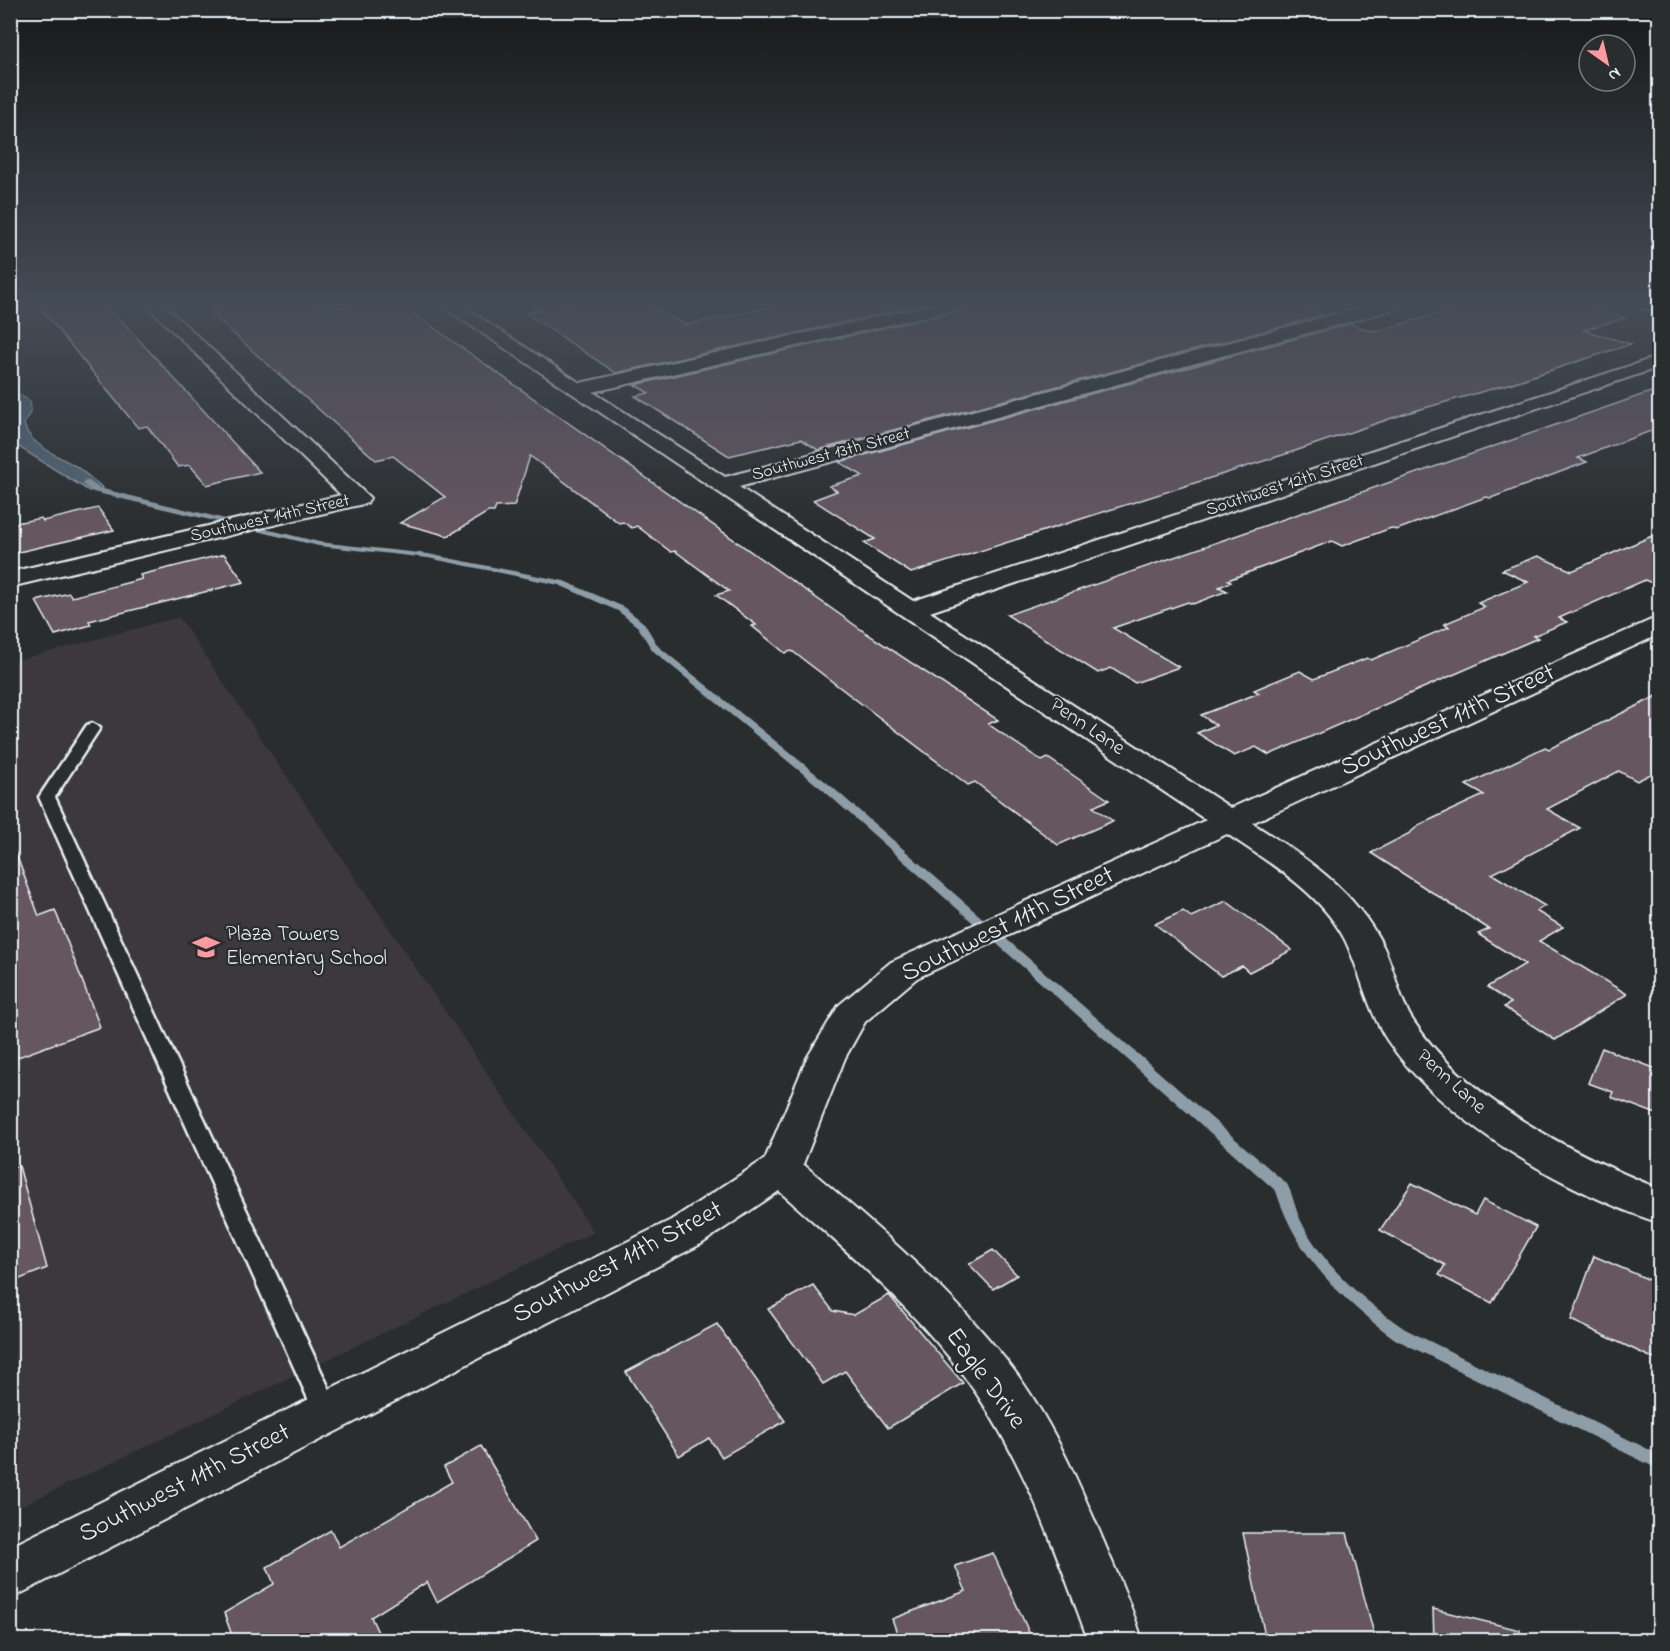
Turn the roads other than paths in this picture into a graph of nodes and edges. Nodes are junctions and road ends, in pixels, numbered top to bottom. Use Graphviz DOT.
graph roads {
  1 [pos="233,381"];
  2 [pos="567,381"];
  3 [pos="614,381"];
  4 [pos="1107,381"];
  5 [pos="1599,381"];
  6 [pos="579,389"];
  7 [pos="721,485"];
  8 [pos="10,580"];
  9 [pos="910,610"];
  10 [pos="1659,624"];
  11 [pos="92,728"];
  12 [pos="1229,822"];
  13 [pos="782,1169"];
  14 [pos="1659,1207"];
  15 [pos="327,1412"];
  16 [pos="10,1574"];
  17 [pos="1115,1641"];
  1 -- 8 [label="street, Southwest 14th Street"];
  2 -- 6 [label="street, Penn Lane"];
  3 -- 6 [label="street"];
  4 -- 7 [label="street, Southwest 13th Street"];
  5 -- 9 [label="street, Southwest 12th Street"];
  6 -- 7 [label="street, Penn Lane"];
  7 -- 9 [label="street, Penn Lane"];
  9 -- 12 [label="street, Penn Lane"];
  10 -- 12 [label="street, Southwest 11th Street"];
  11 -- 15 [label="lane"];
  12 -- 13 [label="street, Southwest 11th Street"];
  12 -- 14 [label="street, Penn Lane"];
  13 -- 15 [label="street, Southwest 11th Street"];
  13 -- 17 [label="street, Eagle Drive"];
  15 -- 16 [label="street, Southwest 11th Street"];
}
